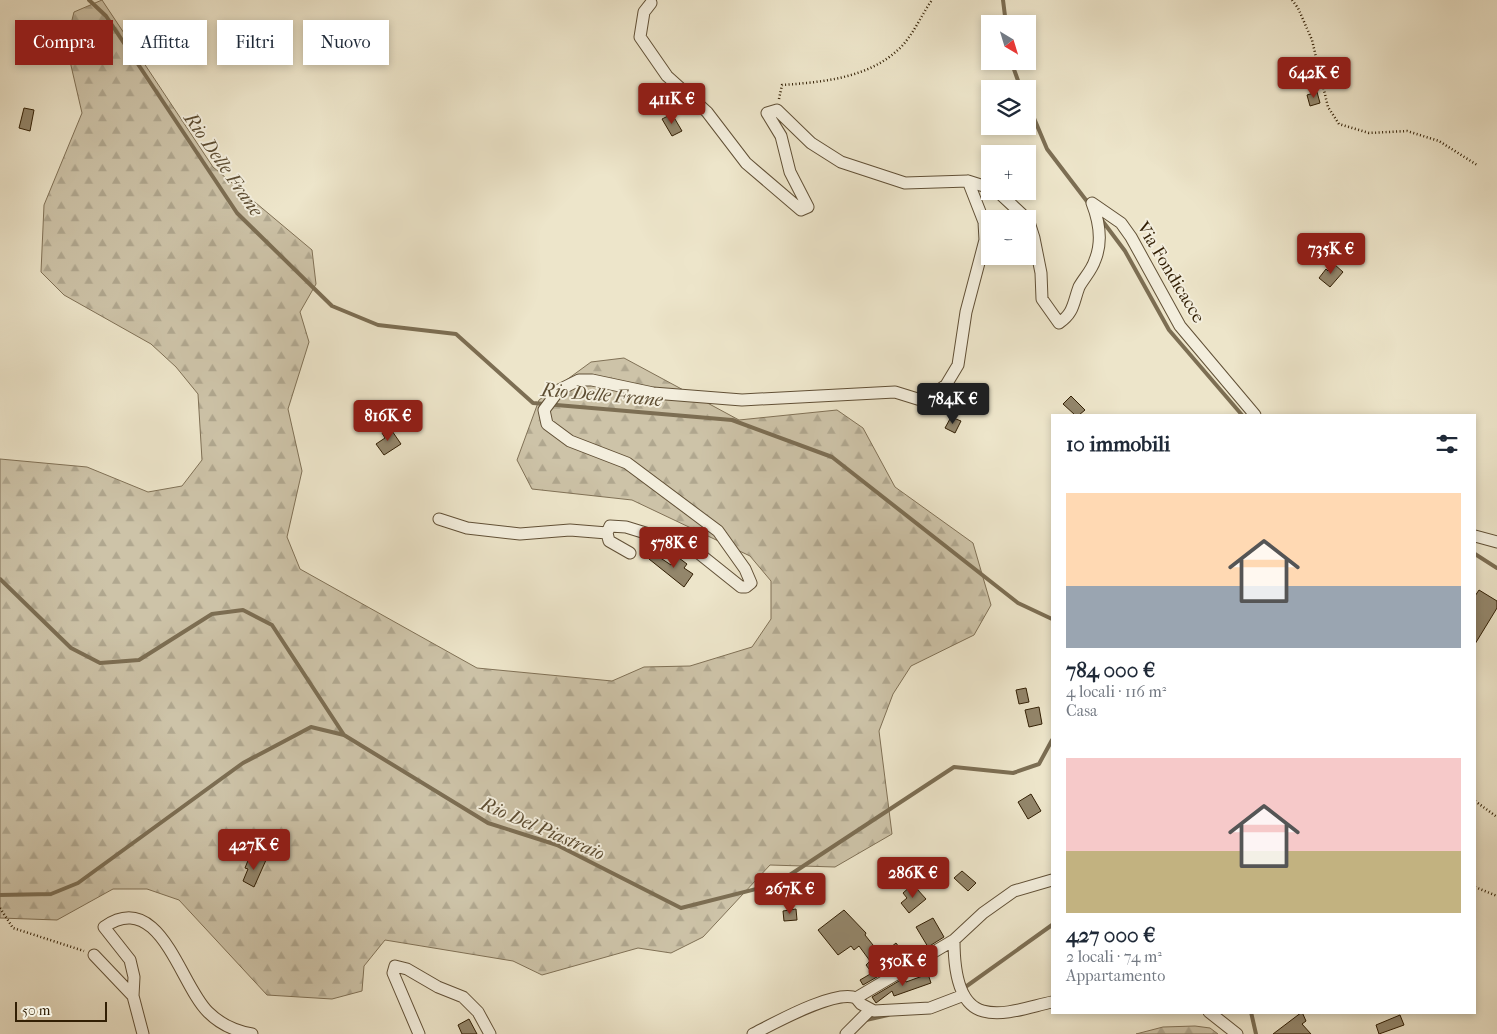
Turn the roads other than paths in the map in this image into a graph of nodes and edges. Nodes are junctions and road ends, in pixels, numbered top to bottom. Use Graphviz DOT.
graph roads {
  1 [pos="651,3"];
  2 [pos="968,181"];
  3 [pos="981,185"];
  4 [pos="1006,200"];
  5 [pos="1018,210"];
  6 [pos="1036,248"];
  7 [pos="1254,414"];
  8 [pos="439,519"];
  9 [pos="607,533"];
  10 [pos="1476,536"];
  11 [pos="1497,542"];
  12 [pos="630,553"];
  13 [pos="1051,880"];
  14 [pos="954,940"];
  15 [pos="94,955"];
  16 [pos="964,995"];
  17 [pos="133,996"];
  18 [pos="856,998"];
  19 [pos="1051,1002"];
  20 [pos="870,1010"];
  21 [pos="1212,1014"];
  22 [pos="143,1034"];
  23 [pos="252,1034"];
  24 [pos="419,1034"];
  25 [pos="490,1034"];
  26 [pos="753,1034"];
  27 [pos="846,1034"];
  28 [pos="1237,1034"];
  1 -- 2 [label="street"];
  2 -- 3 [label="street"];
  2 -- 9 [label="street"];
  4 -- 5 [label="street, Via Fondicacce"];
  6 -- 7 [label="street, Via Fondicacce"];
  8 -- 9 [label="street"];
  9 -- 12 [label="street"];
  10 -- 11 [label="street"];
  13 -- 14 [label="street"];
  14 -- 16 [label="street"];
  14 -- 18 [label="street"];
  15 -- 17 [label="street"];
  16 -- 19 [label="street"];
  16 -- 20 [label="street"];
  17 -- 22 [label="street"];
  17 -- 23 [label="street"];
  18 -- 20 [label="street"];
  18 -- 26 [label="street"];
  20 -- 27 [label="street"];
  21 -- 28 [label="street"];
  24 -- 25 [label="street"];
}
